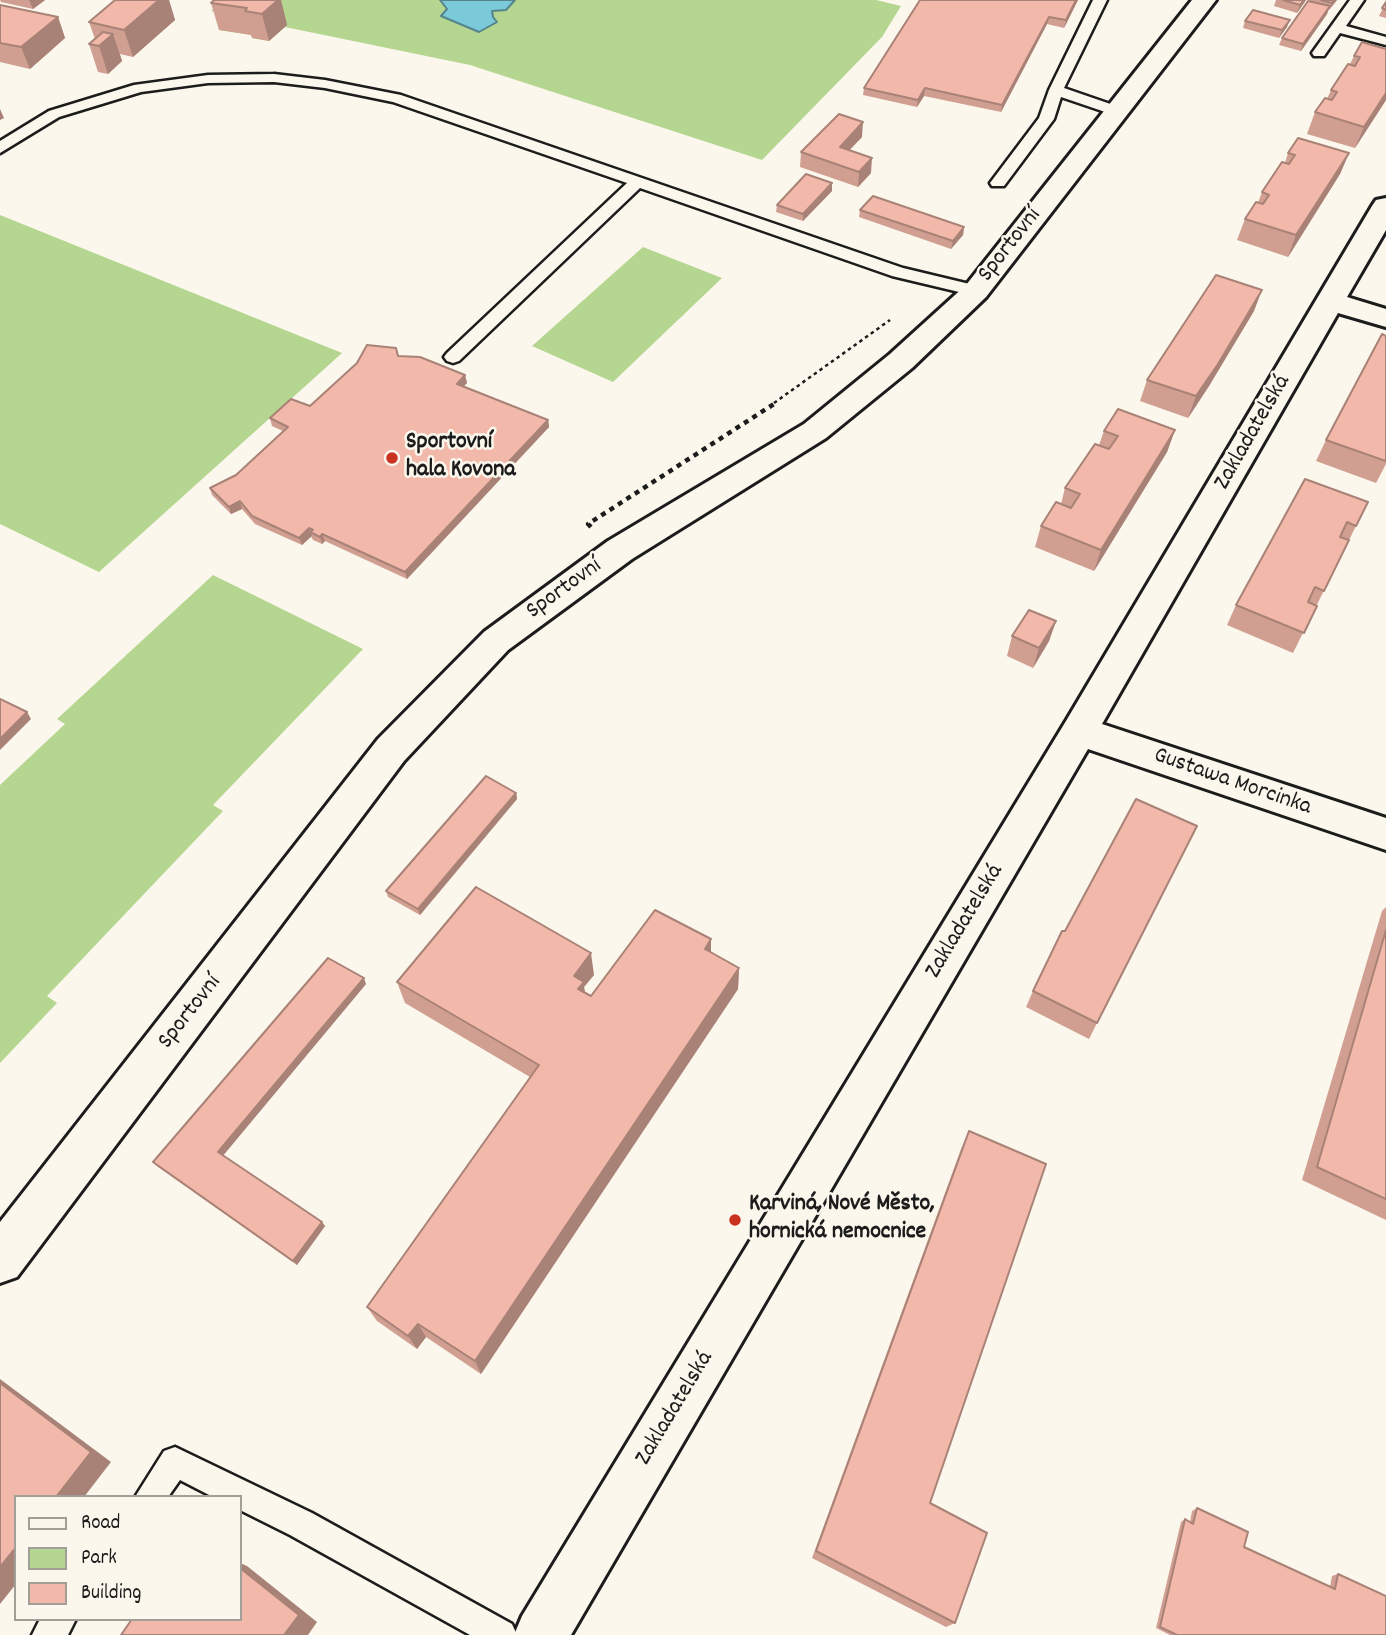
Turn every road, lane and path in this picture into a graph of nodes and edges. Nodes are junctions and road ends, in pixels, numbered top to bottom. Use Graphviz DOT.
graph roads {
  1 [pos="1100,0"];
  2 [pos="1203,0"];
  3 [pos="1357,0"];
  4 [pos="1337,28"];
  5 [pos="1386,41"];
  6 [pos="1320,53"];
  7 [pos="1056,90"];
  8 [pos="1117,111"];
  9 [pos="0,148"];
  10 [pos="636,183"];
  11 [pos="998,183"];
  12 [pos="1386,206"];
  13 [pos="943,283"];
  14 [pos="976,291"];
  15 [pos="1331,302"];
  16 [pos="1386,318"];
  17 [pos="453,356"];
  18 [pos="620,550"];
  19 [pos="1079,731"];
  20 [pos="1386,835"];
  21 [pos="0,1260"];
  22 [pos="151,1495"];
  23 [pos="502,1635"];
  24 [pos="541,1635"];
  1 -- 7 [label="lane"];
  2 -- 8 [label="street, Sportovní"];
  3 -- 4 [label="lane"];
  4 -- 5 [label="lane"];
  4 -- 6 [label="lane"];
  7 -- 8 [label="lane"];
  7 -- 11 [label="lane"];
  8 -- 14 [label="street, Sportovní"];
  9 -- 10 [label="lane"];
  10 -- 13 [label="lane"];
  10 -- 17 [label="lane"];
  12 -- 15 [label="street, Zakladatelská"];
  13 -- 14 [label="lane"];
  13 -- 18 [label="path"];
  14 -- 18 [label="street, Sportovní"];
  15 -- 16 [label="street"];
  15 -- 19 [label="street, Zakladatelská"];
  18 -- 21 [label="street, Sportovní"];
  19 -- 20 [label="street, Gustawa Morcinka"];
  19 -- 24 [label="street, Zakladatelská"];
  22 -- 23 [label="lane"];
}
